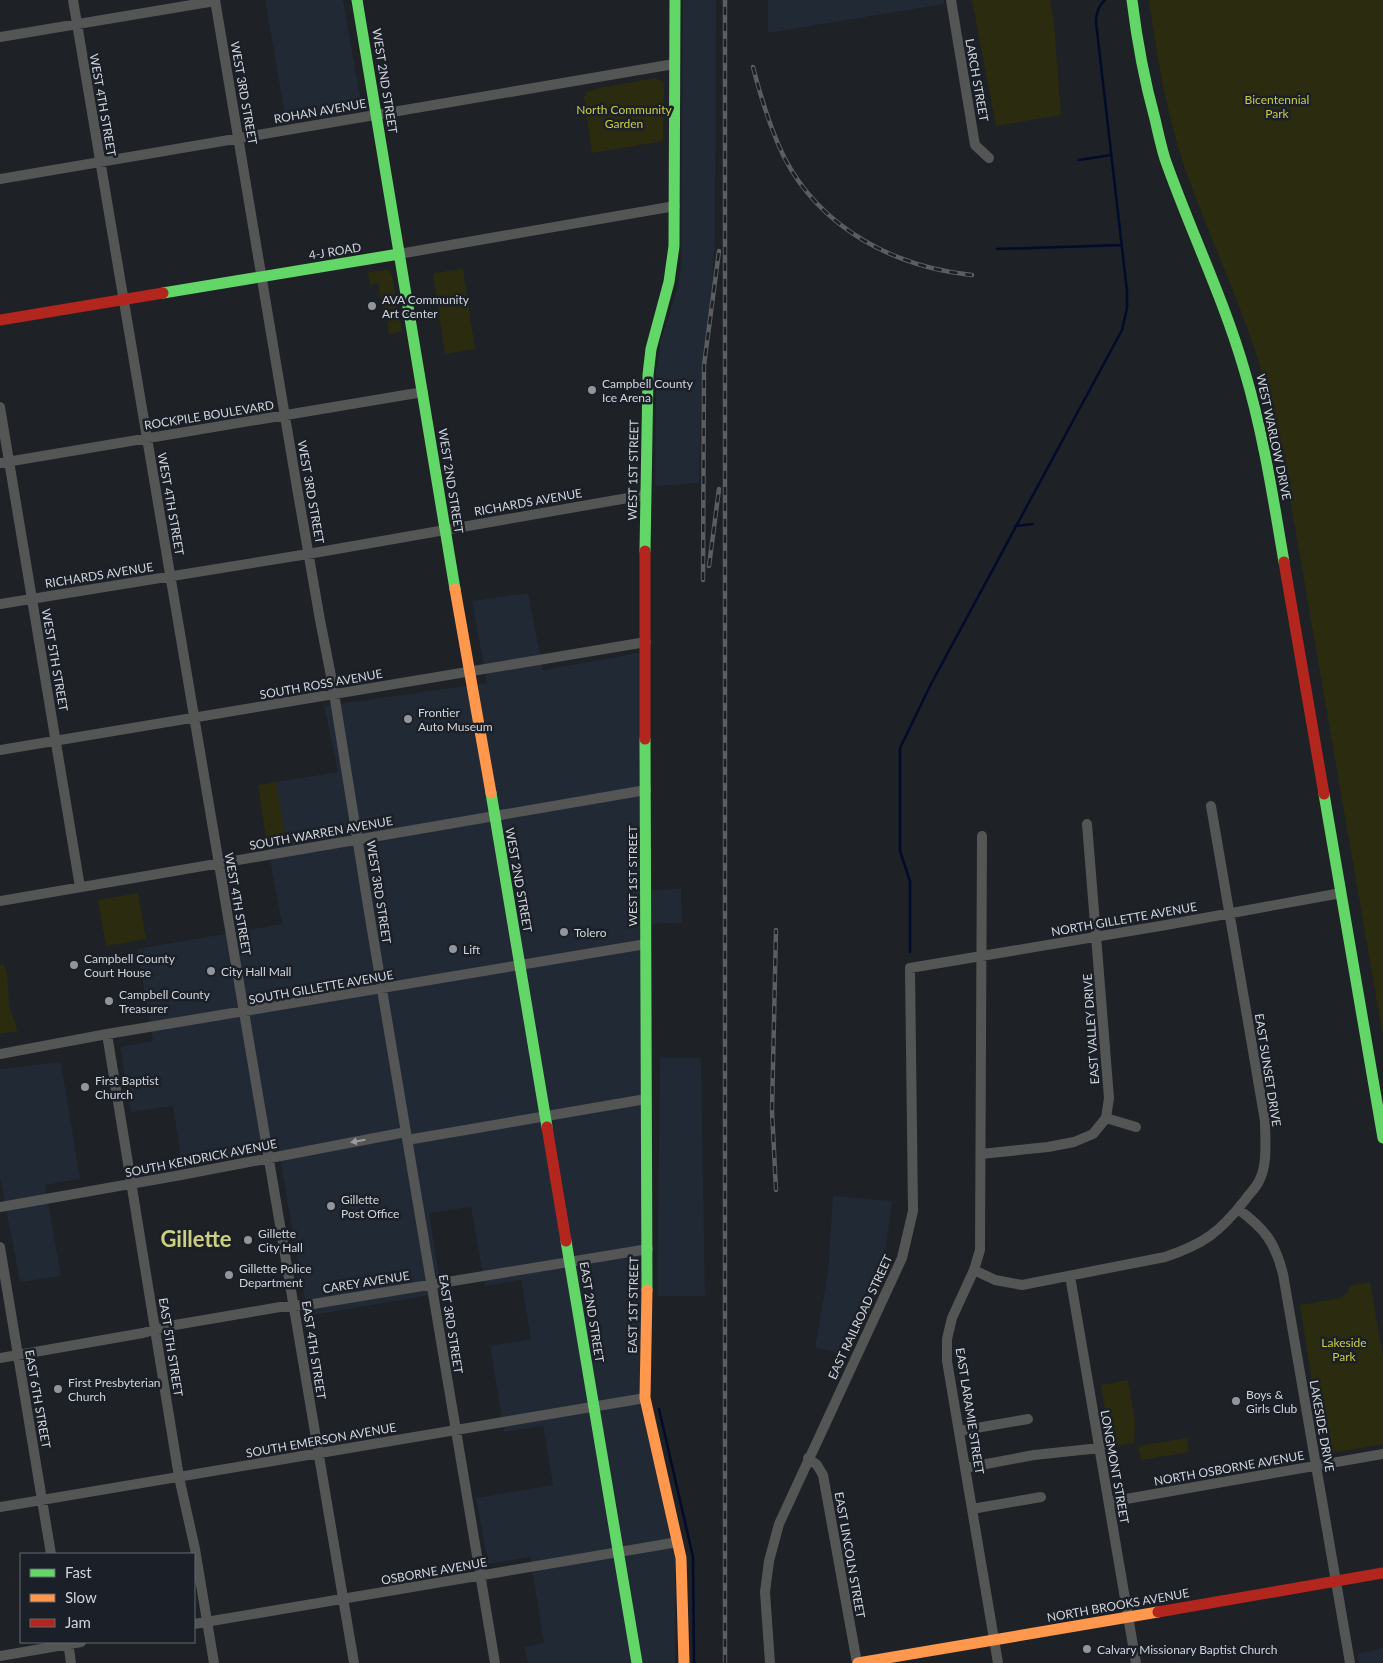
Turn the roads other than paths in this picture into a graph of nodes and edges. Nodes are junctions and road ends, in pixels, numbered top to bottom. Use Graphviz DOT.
graph roads {
  1 [pos="73,0"];
  2 [pos="357,0"];
  3 [pos="675,0"];
  4 [pos="951,0"];
  5 [pos="1132,0"];
  6 [pos="215,1"];
  7 [pos="77,24"];
  8 [pos="0,37"];
  9 [pos="674,64"];
  10 [pos="376,114"];
  11 [pos="239,139"];
  12 [pos="989,158"];
  13 [pos="100,162"];
  14 [pos="0,179"];
  15 [pos="675,206"];
  16 [pos="399,254"];
  17 [pos="262,276"];
  18 [pos="124,300"];
  19 [pos="0,320"];
  20 [pos="423,392"];
  21 [pos="0,407"];
  22 [pos="285,415"];
  23 [pos="147,437"];
  24 [pos="5,462"];
  25 [pos="645,495"];
  26 [pos="445,530"];
  27 [pos="308,554"];
  28 [pos="170,576"];
  29 [pos="32,598"];
  30 [pos="0,604"];
  31 [pos="646,642"];
  32 [pos="470,671"];
  33 [pos="334,695"];
  34 [pos="194,719"];
  35 [pos="56,741"];
  36 [pos="0,750"];
  37 [pos="646,790"];
  38 [pos="1212,806"];
  39 [pos="494,817"];
  40 [pos="1088,824"];
  41 [pos="982,836"];
  42 [pos="358,839"];
  43 [pos="218,863"];
  44 [pos="80,887"];
  45 [pos="1341,894"];
  46 [pos="0,901"];
  47 [pos="1230,914"];
  48 [pos="1097,937"];
  49 [pos="646,944"];
  50 [pos="981,956"];
  51 [pos="520,966"];
  52 [pos="910,968"];
  53 [pos="382,989"];
  54 [pos="244,1012"];
  55 [pos="107,1034"];
  56 [pos="0,1054"];
  57 [pos="1379,1088"];
  58 [pos="646,1099"];
  59 [pos="545,1116"];
  60 [pos="1106,1118"];
  61 [pos="1136,1127"];
  62 [pos="407,1136"];
  63 [pos="1383,1138"];
  64 [pos="982,1154"];
  65 [pos="269,1158"];
  66 [pos="131,1183"];
  67 [pos="0,1207"];
  68 [pos="1238,1209"];
  69 [pos="0,1247"];
  70 [pos="648,1249"];
  71 [pos="570,1262"];
  72 [pos="974,1270"];
  73 [pos="1070,1276"];
  74 [pos="432,1284"];
  75 [pos="294,1306"];
  76 [pos="156,1330"];
  77 [pos="18,1355"];
  78 [pos="0,1358"];
  79 [pos="645,1398"];
  80 [pos="594,1407"];
  81 [pos="1028,1418"];
  82 [pos="456,1430"];
  83 [pos="959,1430"];
  84 [pos="1100,1448"];
  85 [pos="318,1453"];
  86 [pos="1383,1454"];
  87 [pos="808,1458"];
  88 [pos="1316,1466"];
  89 [pos="965,1468"];
  90 [pos="179,1477"];
  91 [pos="1042,1497"];
  92 [pos="42,1500"];
  93 [pos="1108,1502"];
  94 [pos="0,1507"];
  95 [pos="972,1509"];
  96 [pos="678,1542"];
  97 [pos="52,1553"];
  98 [pos="618,1553"];
  99 [pos="1383,1573"];
  100 [pos="480,1576"];
  101 [pos="1336,1581"];
  102 [pos="343,1600"];
  103 [pos="1128,1617"];
  104 [pos="207,1622"];
  105 [pos="195,1624"];
  106 [pos="994,1639"];
  107 [pos="68,1643"];
  108 [pos="0,1656"];
  109 [pos="71,1663"];
  110 [pos="214,1663"];
  111 [pos="354,1663"];
  112 [pos="495,1663"];
  113 [pos="637,1663"];
  114 [pos="684,1663"];
  115 [pos="770,1663"];
  116 [pos="858,1663"];
  117 [pos="998,1663"];
  118 [pos="1136,1663"];
  119 [pos="1350,1663"];
  1 -- 7 [label="street, WEST 4TH STREET"];
  2 -- 10 [label="street, WEST 2ND STREET"];
  3 -- 9 [label="street, WEST 1ST STREET"];
  4 -- 12 [label="street, LARCH STREET"];
  5 -- 45 [label="street, WEST WARLOW DRIVE"];
  6 -- 7 [label="street"];
  6 -- 11 [label="street, WEST 3RD STREET"];
  7 -- 8 [label="street"];
  7 -- 13 [label="street, WEST 4TH STREET"];
  9 -- 10 [label="street, ROHAN AVENUE"];
  9 -- 15 [label="street, WEST 1ST STREET"];
  10 -- 11 [label="street, ROHAN AVENUE"];
  10 -- 16 [label="street, WEST 2ND STREET"];
  11 -- 13 [label="street, ROHAN AVENUE"];
  11 -- 17 [label="street, WEST 3RD STREET"];
  13 -- 14 [label="street, ROHAN AVENUE"];
  13 -- 18 [label="street, WEST 4TH STREET"];
  15 -- 16 [label="street, 4-J ROAD"];
  15 -- 25 [label="street, WEST 1ST STREET"];
  16 -- 17 [label="street, 4-J ROAD"];
  16 -- 20 [label="street, WEST 2ND STREET"];
  17 -- 18 [label="street, 4-J ROAD"];
  17 -- 22 [label="street, WEST 3RD STREET"];
  18 -- 19 [label="street, 4-J ROAD"];
  18 -- 23 [label="street, WEST 4TH STREET"];
  20 -- 22 [label="street, ROCKPILE BOULEVARD"];
  20 -- 26 [label="street, WEST 2ND STREET"];
  21 -- 24 [label="street, WEST 5TH STREET"];
  22 -- 23 [label="street, ROCKPILE BOULEVARD"];
  22 -- 27 [label="street, WEST 3RD STREET"];
  23 -- 24 [label="street, ROCKPILE BOULEVARD"];
  23 -- 28 [label="street, WEST 4TH STREET"];
  24 -- 29 [label="street, WEST 5TH STREET"];
  25 -- 26 [label="street, RICHARDS AVENUE"];
  25 -- 31 [label="street, WEST 1ST STREET"];
  26 -- 27 [label="street, RICHARDS AVENUE"];
  26 -- 32 [label="street, WEST 2ND STREET"];
  27 -- 28 [label="street, RICHARDS AVENUE"];
  27 -- 33 [label="street, WEST 3RD STREET"];
  28 -- 29 [label="street, RICHARDS AVENUE"];
  28 -- 34 [label="street, WEST 4TH STREET"];
  29 -- 30 [label="street, RICHARDS AVENUE"];
  29 -- 35 [label="street, WEST 5TH STREET"];
  31 -- 32 [label="street, SOUTH ROSS AVENUE"];
  31 -- 37 [label="street, WEST 1ST STREET"];
  32 -- 33 [label="street, SOUTH ROSS AVENUE"];
  32 -- 39 [label="street, WEST 2ND STREET"];
  33 -- 34 [label="street, SOUTH ROSS AVENUE"];
  33 -- 42 [label="street, WEST 3RD STREET"];
  34 -- 35 [label="street, SOUTH ROSS AVENUE"];
  34 -- 43 [label="street, WEST 4TH STREET"];
  35 -- 36 [label="street, SOUTH ROSS AVENUE"];
  35 -- 44 [label="street, WEST 5TH STREET"];
  37 -- 39 [label="street, SOUTH WARREN AVENUE"];
  37 -- 49 [label="street, WEST 1ST STREET"];
  38 -- 47 [label="street, EAST SUNSET DRIVE"];
  39 -- 42 [label="street, SOUTH WARREN AVENUE"];
  39 -- 51 [label="street, WEST 2ND STREET"];
  40 -- 48 [label="street, EAST VALLEY DRIVE"];
  41 -- 50 [label="street, EAST LARAMIE STREET"];
  42 -- 43 [label="street, SOUTH WARREN AVENUE"];
  42 -- 53 [label="street, WEST 3RD STREET"];
  43 -- 44 [label="street, SOUTH WARREN AVENUE"];
  43 -- 54 [label="street, WEST 4TH STREET"];
  44 -- 46 [label="street, SOUTH WARREN AVENUE"];
  45 -- 47 [label="street, NORTH GILLETTE AVENUE"];
  45 -- 57 [label="street, WEST WARLOW DRIVE"];
  47 -- 48 [label="street, NORTH GILLETTE AVENUE"];
  47 -- 68 [label="street, EAST SUNSET DRIVE"];
  48 -- 50 [label="street, NORTH GILLETTE AVENUE"];
  48 -- 60 [label="street, EAST VALLEY DRIVE"];
  49 -- 51 [label="street, SOUTH GILLETTE AVENUE"];
  49 -- 58 [label="street, EAST 1ST STREET"];
  50 -- 52 [label="street, NORTH GILLETTE AVENUE"];
  50 -- 64 [label="street, EAST LARAMIE STREET"];
  51 -- 53 [label="street, SOUTH GILLETTE AVENUE"];
  51 -- 59 [label="street, EAST 2ND STREET"];
  52 -- 87 [label="street, EAST RAILROAD STREET"];
  53 -- 54 [label="street, SOUTH GILLETTE AVENUE"];
  53 -- 62 [label="street, EAST 3RD STREET"];
  54 -- 55 [label="street, SOUTH GILLETTE AVENUE"];
  54 -- 65 [label="street, EAST 4TH STREET"];
  55 -- 56 [label="street, SOUTH GILLETTE AVENUE"];
  55 -- 66 [label="street, EAST 5TH STREET"];
  57 -- 63 [label="street, WEST WARLOW DRIVE"];
  58 -- 59 [label="street, SOUTH KENDRICK AVENUE"];
  58 -- 70 [label="street, EAST 1ST STREET"];
  59 -- 62 [label="street, SOUTH KENDRICK AVENUE"];
  59 -- 71 [label="street, EAST 2ND STREET"];
  60 -- 61 [label="street"];
  60 -- 64 [label="street"];
  62 -- 65 [label="street, SOUTH KENDRICK AVENUE, one-way"];
  62 -- 74 [label="street, EAST 3RD STREET"];
  64 -- 72 [label="street, EAST LARAMIE STREET"];
  65 -- 66 [label="street, SOUTH KENDRICK AVENUE"];
  65 -- 75 [label="street, EAST 4TH STREET"];
  66 -- 67 [label="street, SOUTH KENDRICK AVENUE"];
  66 -- 76 [label="street, EAST 5TH STREET"];
  68 -- 73 [label="street, EAST SUNSET DRIVE"];
  68 -- 88 [label="street, LAKESIDE DRIVE"];
  69 -- 77 [label="street, EAST 6TH STREET"];
  70 -- 71 [label="street, CAREY AVENUE"];
  70 -- 79 [label="street, EAST 1ST STREET"];
  71 -- 74 [label="street, CAREY AVENUE"];
  71 -- 80 [label="street, EAST 2ND STREET"];
  72 -- 73 [label="street, EAST SUNSET DRIVE"];
  72 -- 83 [label="street, EAST LARAMIE STREET"];
  73 -- 84 [label="street, LONGMONT STREET"];
  74 -- 75 [label="street, CAREY AVENUE"];
  74 -- 82 [label="street, EAST 3RD STREET"];
  75 -- 76 [label="street, CAREY AVENUE"];
  75 -- 85 [label="street, EAST 4TH STREET"];
  76 -- 77 [label="street, CAREY AVENUE"];
  76 -- 90 [label="street, EAST 5TH STREET"];
  77 -- 78 [label="street, CAREY AVENUE"];
  77 -- 92 [label="street, EAST 6TH STREET"];
  79 -- 80 [label="street, SOUTH EMERSON AVENUE"];
  79 -- 96 [label="street, EAST 1ST STREET"];
  80 -- 82 [label="street, SOUTH EMERSON AVENUE"];
  80 -- 98 [label="street, EAST 2ND STREET"];
  81 -- 83 [label="street"];
  82 -- 85 [label="street, SOUTH EMERSON AVENUE"];
  82 -- 100 [label="street, EAST 3RD STREET"];
  83 -- 89 [label="street, EAST LARAMIE STREET"];
  84 -- 89 [label="street"];
  84 -- 93 [label="street, LONGMONT STREET"];
  85 -- 90 [label="street, SOUTH EMERSON AVENUE"];
  85 -- 102 [label="street, EAST 4TH STREET"];
  86 -- 88 [label="street, NORTH OSBORNE AVENUE"];
  87 -- 115 [label="street, EAST RAILROAD STREET"];
  87 -- 116 [label="street, EAST LINCOLN STREET"];
  88 -- 93 [label="street, NORTH OSBORNE AVENUE"];
  88 -- 101 [label="street, LAKESIDE DRIVE"];
  89 -- 95 [label="street, EAST LARAMIE STREET"];
  90 -- 92 [label="street, SOUTH EMERSON AVENUE"];
  90 -- 104 [label="street, EAST 5TH STREET"];
  91 -- 95 [label="street"];
  92 -- 94 [label="street, SOUTH EMERSON AVENUE"];
  92 -- 97 [label="street, EAST 6TH STREET"];
  93 -- 103 [label="street, LONGMONT STREET"];
  95 -- 106 [label="street, EAST LARAMIE STREET"];
  96 -- 98 [label="street, OSBORNE AVENUE"];
  96 -- 114 [label="street, EAST 1ST STREET"];
  98 -- 100 [label="street, OSBORNE AVENUE"];
  98 -- 113 [label="street, EAST 2ND STREET"];
  99 -- 101 [label="street, NORTH BROOKS AVENUE"];
  100 -- 102 [label="street, OSBORNE AVENUE"];
  100 -- 112 [label="street, EAST 3RD STREET"];
  101 -- 103 [label="street, NORTH BROOKS AVENUE"];
  101 -- 119 [label="street, LAKESIDE DRIVE"];
  102 -- 104 [label="street, OSBORNE AVENUE"];
  102 -- 111 [label="street, EAST 4TH STREET"];
  103 -- 106 [label="street, NORTH BROOKS AVENUE"];
  103 -- 118 [label="street, LONGMONT STREET"];
  104 -- 105 [label="street, OSBORNE AVENUE"];
  104 -- 110 [label="street, EAST 5TH STREET"];
  106 -- 116 [label="street, NORTH BROOKS AVENUE"];
  106 -- 117 [label="street, EAST LARAMIE STREET"];
  107 -- 108 [label="street"];
  107 -- 109 [label="street"];
}
